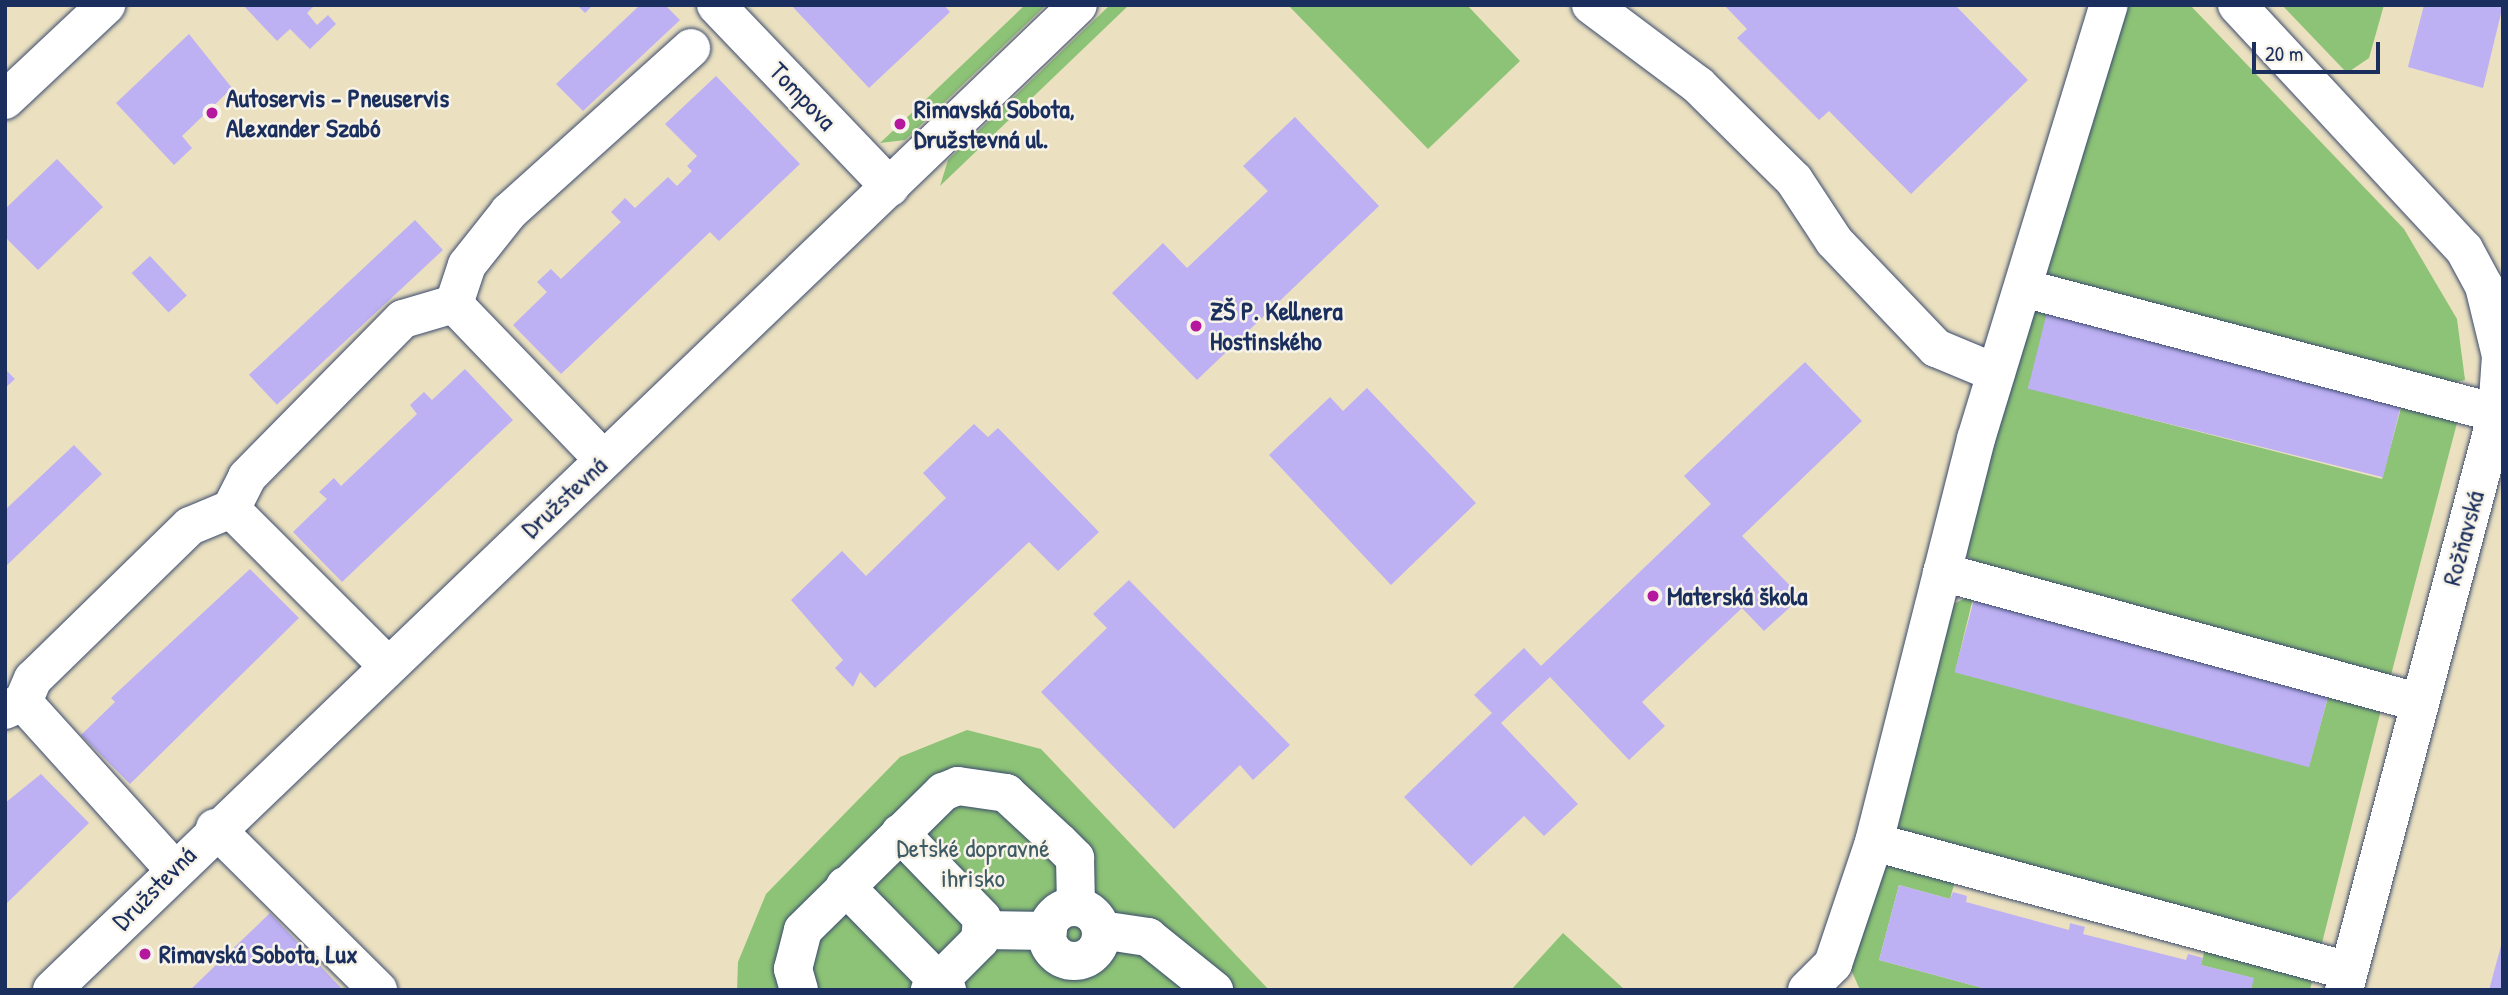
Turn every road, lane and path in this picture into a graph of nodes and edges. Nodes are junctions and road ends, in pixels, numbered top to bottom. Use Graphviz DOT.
graph roads {
  1 [pos="106,5"];
  2 [pos="716,5"];
  3 [pos="1078,5"];
  4 [pos="1591,5"];
  5 [pos="2109,5"];
  6 [pos="2237,5"];
  7 [pos="691,48"];
  8 [pos="5,100"];
  9 [pos="890,187"];
  10 [pos="2023,288"];
  11 [pos="454,304"];
  12 [pos="1996,373"];
  13 [pos="2497,413"];
  14 [pos="603,460"];
  15 [pos="231,509"];
  16 [pos="1942,572"];
  17 [pos="387,665"];
  18 [pos="2418,702"];
  19 [pos="14,706"];
  20 [pos="215,828"];
  21 [pos="900,833"];
  22 [pos="1874,842"];
  23 [pos="174,869"];
  24 [pos="845,886"];
  25 [pos="1089,918"];
  26 [pos="984,930"];
  27 [pos="1048,931"];
  28 [pos="1076,975"];
  29 [pos="2346,980"];
  30 [pos="1199,986"];
  31 [pos="939,987"];
  32 [pos="52,990"];
  33 [pos="378,990"];
  34 [pos="799,990"];
  35 [pos="1807,990"];
  1 -- 8 [label="street"];
  2 -- 9 [label="street, Tompova"];
  3 -- 9 [label="street, Družstevná"];
  4 -- 12 [label="street"];
  5 -- 10 [label="street"];
  6 -- 13 [label="street, Rožňavská"];
  7 -- 11 [label="street"];
  9 -- 14 [label="street, Družstevná"];
  10 -- 12 [label="street"];
  10 -- 13 [label="street"];
  11 -- 14 [label="street"];
  11 -- 15 [label="street"];
  12 -- 16 [label="street"];
  13 -- 18 [label="street, Rožňavská"];
  14 -- 17 [label="street, Družstevná"];
  15 -- 17 [label="street"];
  15 -- 19 [label="street"];
  16 -- 18 [label="street"];
  16 -- 22 [label="street"];
  17 -- 20 [label="street, Družstevná"];
  18 -- 29 [label="street, Rožňavská"];
  19 -- 23 [label="street"];
  20 -- 23 [label="street, Družstevná"];
  20 -- 33 [label="street"];
  21 -- 24 [label="street"];
  21 -- 25 [label="street"];
  21 -- 26 [label="street"];
  22 -- 29 [label="street"];
  22 -- 35 [label="street"];
  23 -- 32 [label="street, Družstevná"];
  24 -- 31 [label="street"];
  24 -- 34 [label="street"];
  25 -- 27 [label="street"];
  25 -- 28 [label="street"];
  25 -- 30 [label="street"];
  26 -- 27 [label="street"];
  26 -- 31 [label="street"];
  27 -- 28 [label="street"];
}
